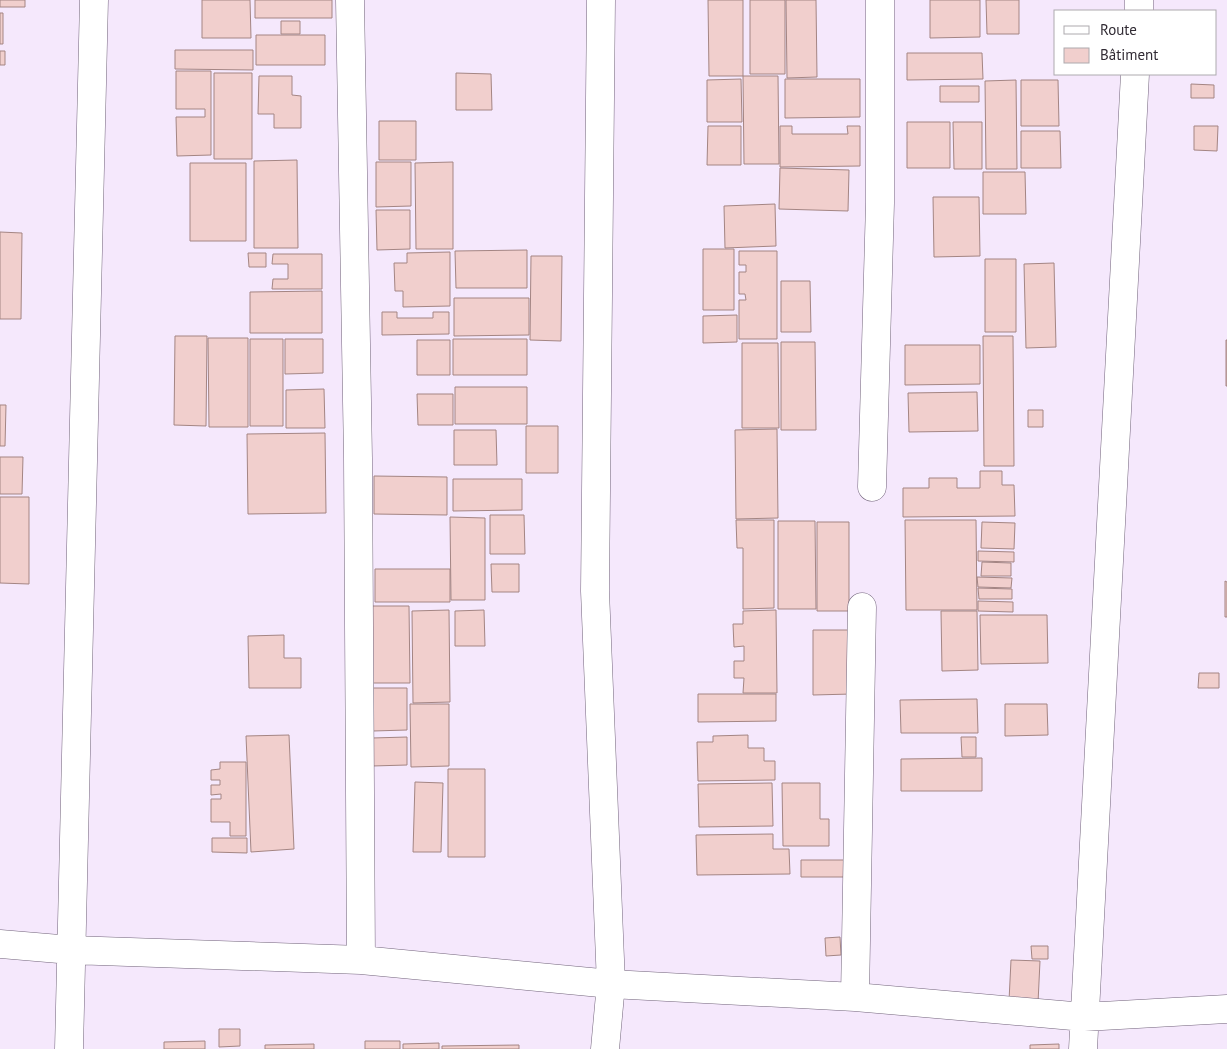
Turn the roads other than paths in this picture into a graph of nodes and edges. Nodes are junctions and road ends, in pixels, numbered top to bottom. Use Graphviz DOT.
graph roads {
  1 [pos="94,0"];
  2 [pos="350,0"];
  3 [pos="601,0"];
  4 [pos="880,0"];
  5 [pos="1135,75"];
  6 [pos="872,487"];
  7 [pos="862,606"];
  8 [pos="0,944"];
  9 [pos="71,950"];
  10 [pos="361,960"];
  11 [pos="610,984"];
  12 [pos="855,997"];
  13 [pos="1227,1009"];
  14 [pos="1084,1016"];
  15 [pos="69,1049"];
  16 [pos="605,1049"];
  17 [pos="1083,1049"];
  1 -- 9 [label="street"];
  2 -- 10 [label="street"];
  3 -- 11 [label="street"];
  4 -- 6 [label="street"];
  5 -- 14 [label="street"];
  7 -- 12 [label="street"];
  8 -- 9 [label="street"];
  9 -- 10 [label="street"];
  9 -- 15 [label="street"];
  10 -- 11 [label="street"];
  11 -- 12 [label="street"];
  11 -- 16 [label="street"];
  12 -- 14 [label="street"];
  13 -- 14 [label="street"];
  14 -- 17 [label="street"];
}
